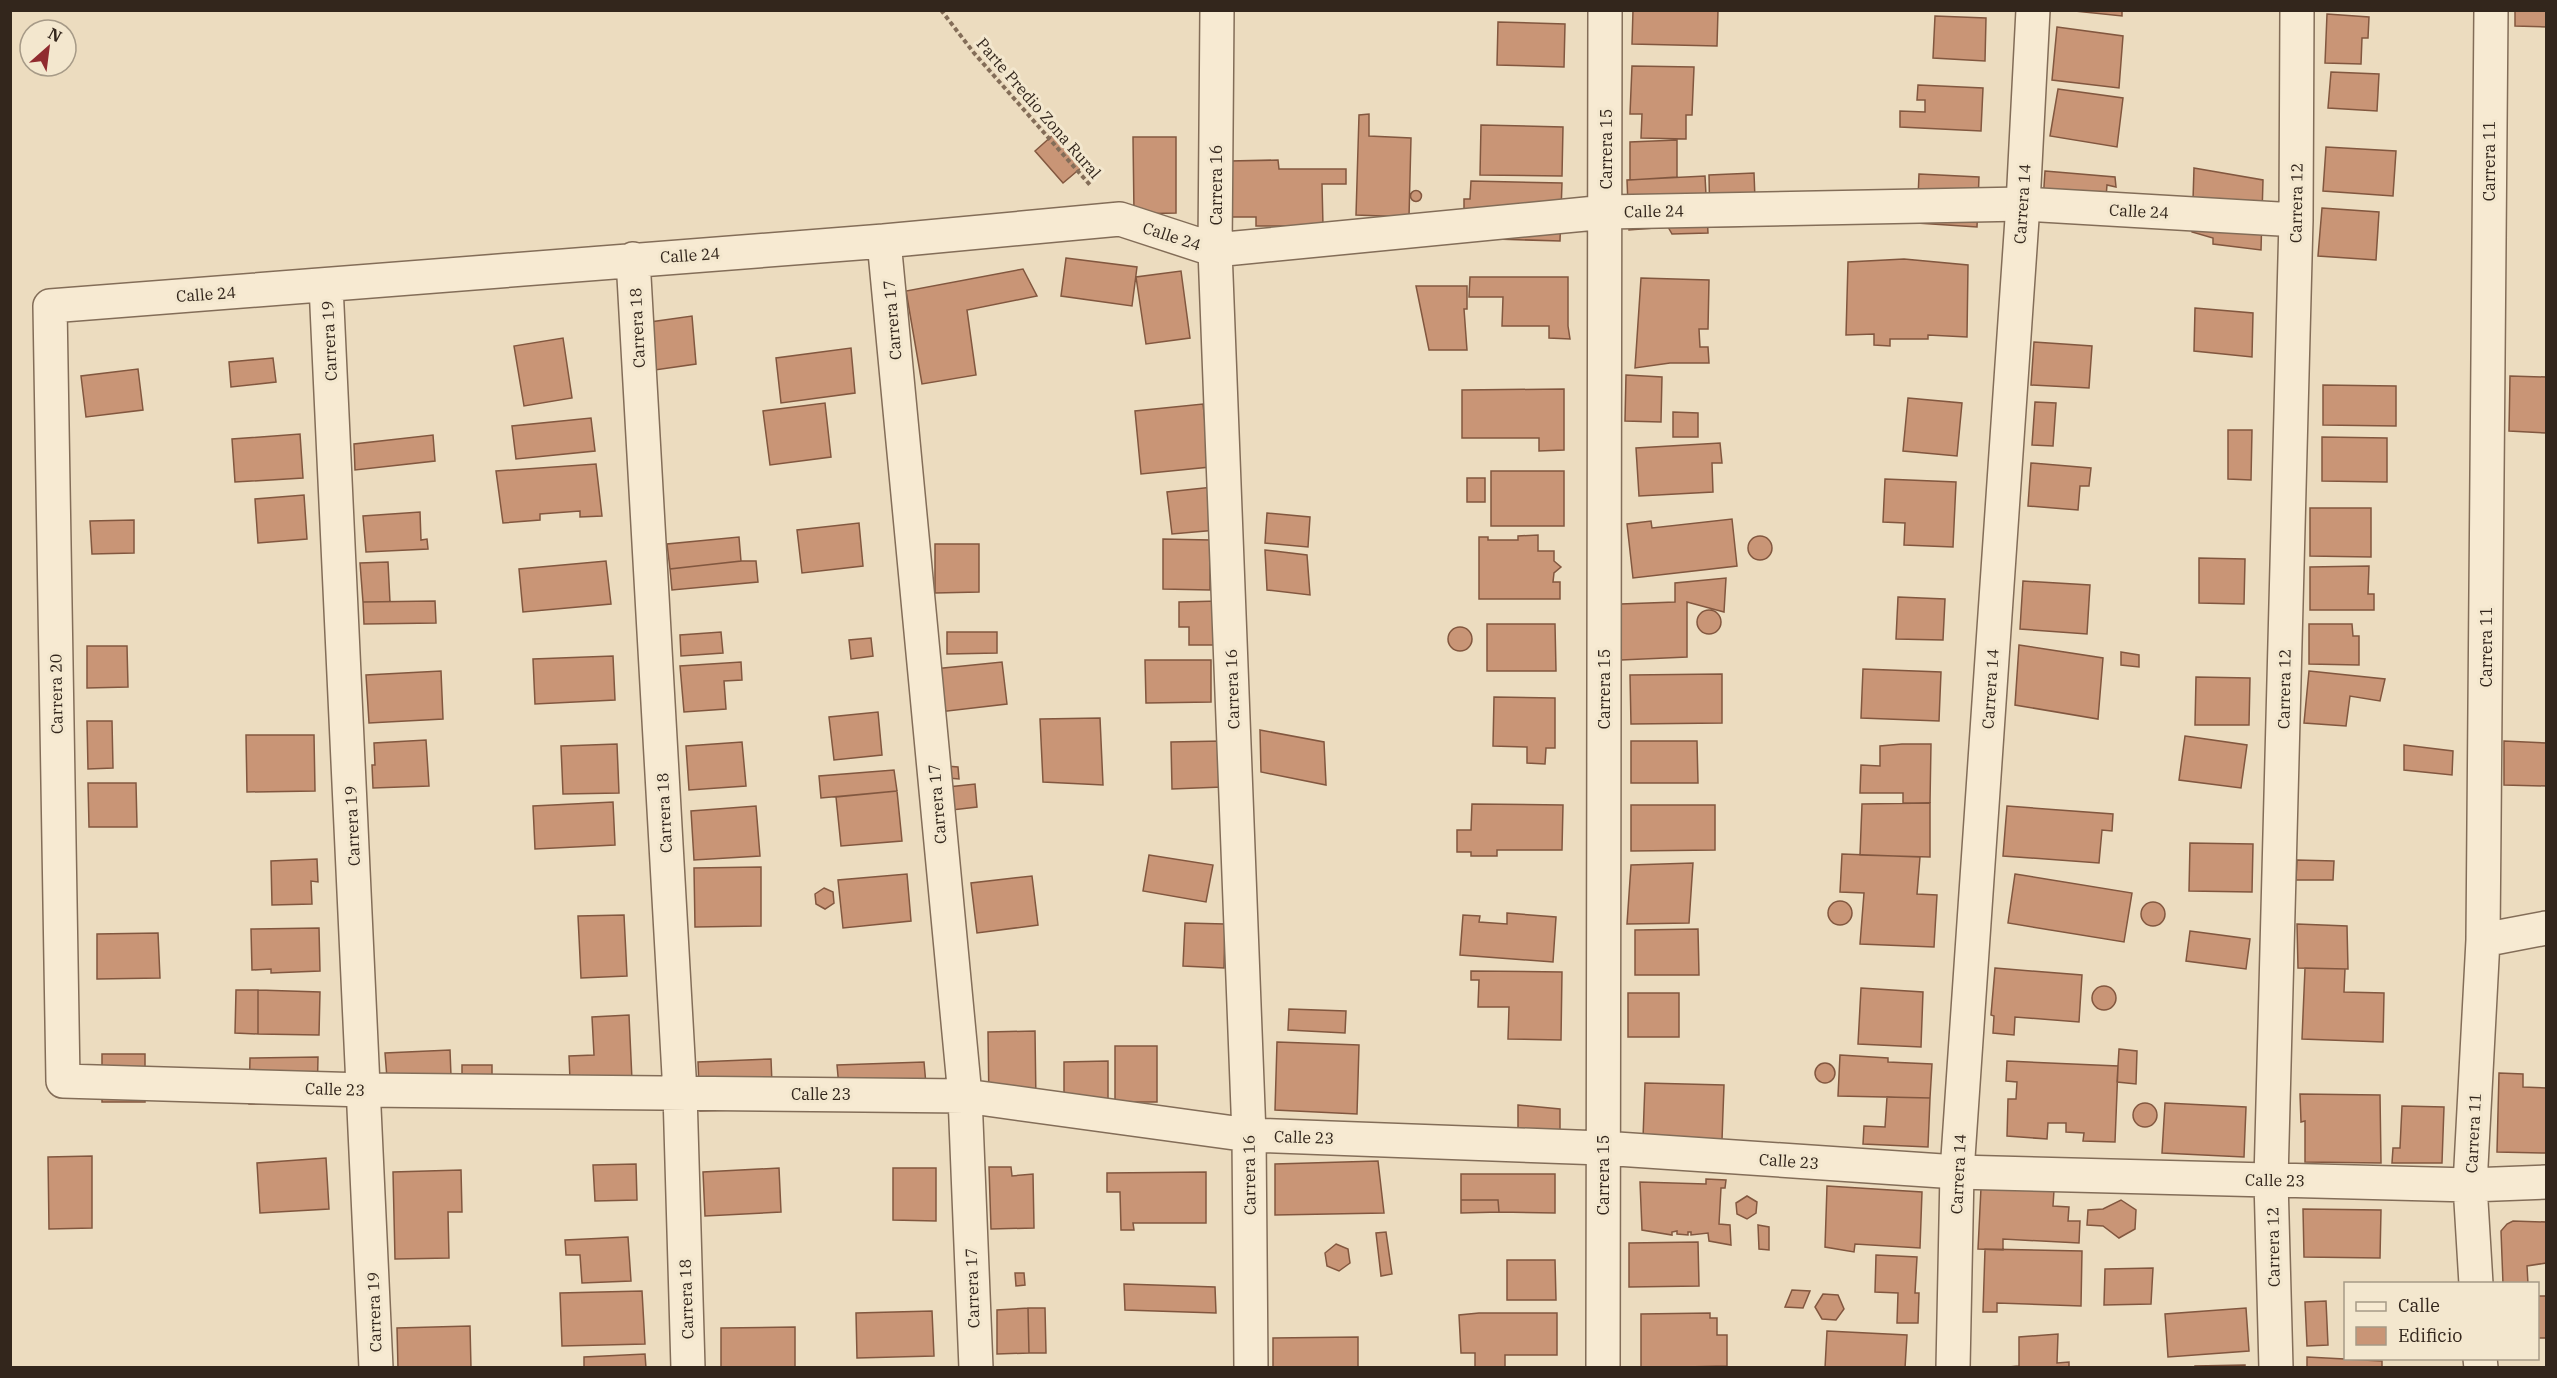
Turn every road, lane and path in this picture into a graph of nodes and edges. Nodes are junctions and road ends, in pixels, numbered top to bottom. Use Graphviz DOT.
graph roads {
  1 [pos="941,10"];
  2 [pos="1217,10"];
  3 [pos="1605,10"];
  4 [pos="2033,10"];
  5 [pos="2297,10"];
  6 [pos="2491,10"];
  7 [pos="2023,204"];
  8 [pos="1606,212"];
  9 [pos="1120,219"];
  10 [pos="2296,220"];
  11 [pos="884,241"];
  12 [pos="1215,250"];
  13 [pos="633,259"];
  14 [pos="326,285"];
  15 [pos="50,306"];
  16 [pos="2547,928"];
  17 [pos="2483,940"];
  18 [pos="63,1081"];
  19 [pos="365,1090"];
  20 [pos="680,1093"];
  21 [pos="965,1095"];
  22 [pos="1249,1135"];
  23 [pos="1602,1148"];
  24 [pos="1957,1172"];
  25 [pos="2271,1180"];
  26 [pos="2547,1182"];
  27 [pos="2470,1185"];
  28 [pos="2476,1282"];
  29 [pos="376,1368"];
  30 [pos="688,1368"];
  31 [pos="976,1368"];
  32 [pos="1251,1368"];
  33 [pos="1603,1368"];
  34 [pos="1953,1368"];
  35 [pos="2276,1368"];
  1 -- 9 [label="path, Parte Predio Zona Rural"];
  2 -- 12 [label="street, Carrera 16"];
  3 -- 8 [label="street, Carrera 15"];
  4 -- 7 [label="street, Carrera 14"];
  5 -- 10 [label="street, Carrera 12"];
  6 -- 17 [label="street, Carrera 11"];
  7 -- 8 [label="street, Calle 24"];
  7 -- 10 [label="street, Calle 24"];
  7 -- 24 [label="street, Carrera 14"];
  8 -- 12 [label="street, Calle 24"];
  8 -- 23 [label="street, Carrera 15"];
  9 -- 11 [label="street, Calle 24"];
  9 -- 12 [label="street, Calle 24"];
  10 -- 25 [label="street, Carrera 12"];
  11 -- 13 [label="street, Calle 24"];
  11 -- 21 [label="street, Carrera 17"];
  12 -- 22 [label="street, Carrera 16"];
  13 -- 14 [label="street, Calle 24"];
  13 -- 20 [label="street, Carrera 18"];
  14 -- 15 [label="street, Calle 24"];
  14 -- 19 [label="street, Carrera 19"];
  15 -- 18 [label="street, Carrera 20"];
  16 -- 17 [label="street"];
  17 -- 27 [label="street, Carrera 11"];
  18 -- 19 [label="street, Calle 23"];
  19 -- 20 [label="street, Calle 23"];
  19 -- 29 [label="street, Carrera 19"];
  20 -- 21 [label="street, Calle 23"];
  20 -- 30 [label="street, Carrera 18"];
  21 -- 22 [label="street, Calle 23"];
  21 -- 31 [label="street, Carrera 17"];
  22 -- 23 [label="street, Calle 23"];
  22 -- 32 [label="street, Carrera 16"];
  23 -- 24 [label="street, Calle 23"];
  23 -- 33 [label="street, Carrera 15"];
  24 -- 25 [label="street, Calle 23"];
  24 -- 34 [label="street, Carrera 14"];
  25 -- 27 [label="street, Calle 23"];
  25 -- 35 [label="street, Carrera 12"];
  26 -- 27 [label="street, Calle 23"];
  27 -- 28 [label="street, Carrera 11"];
}
